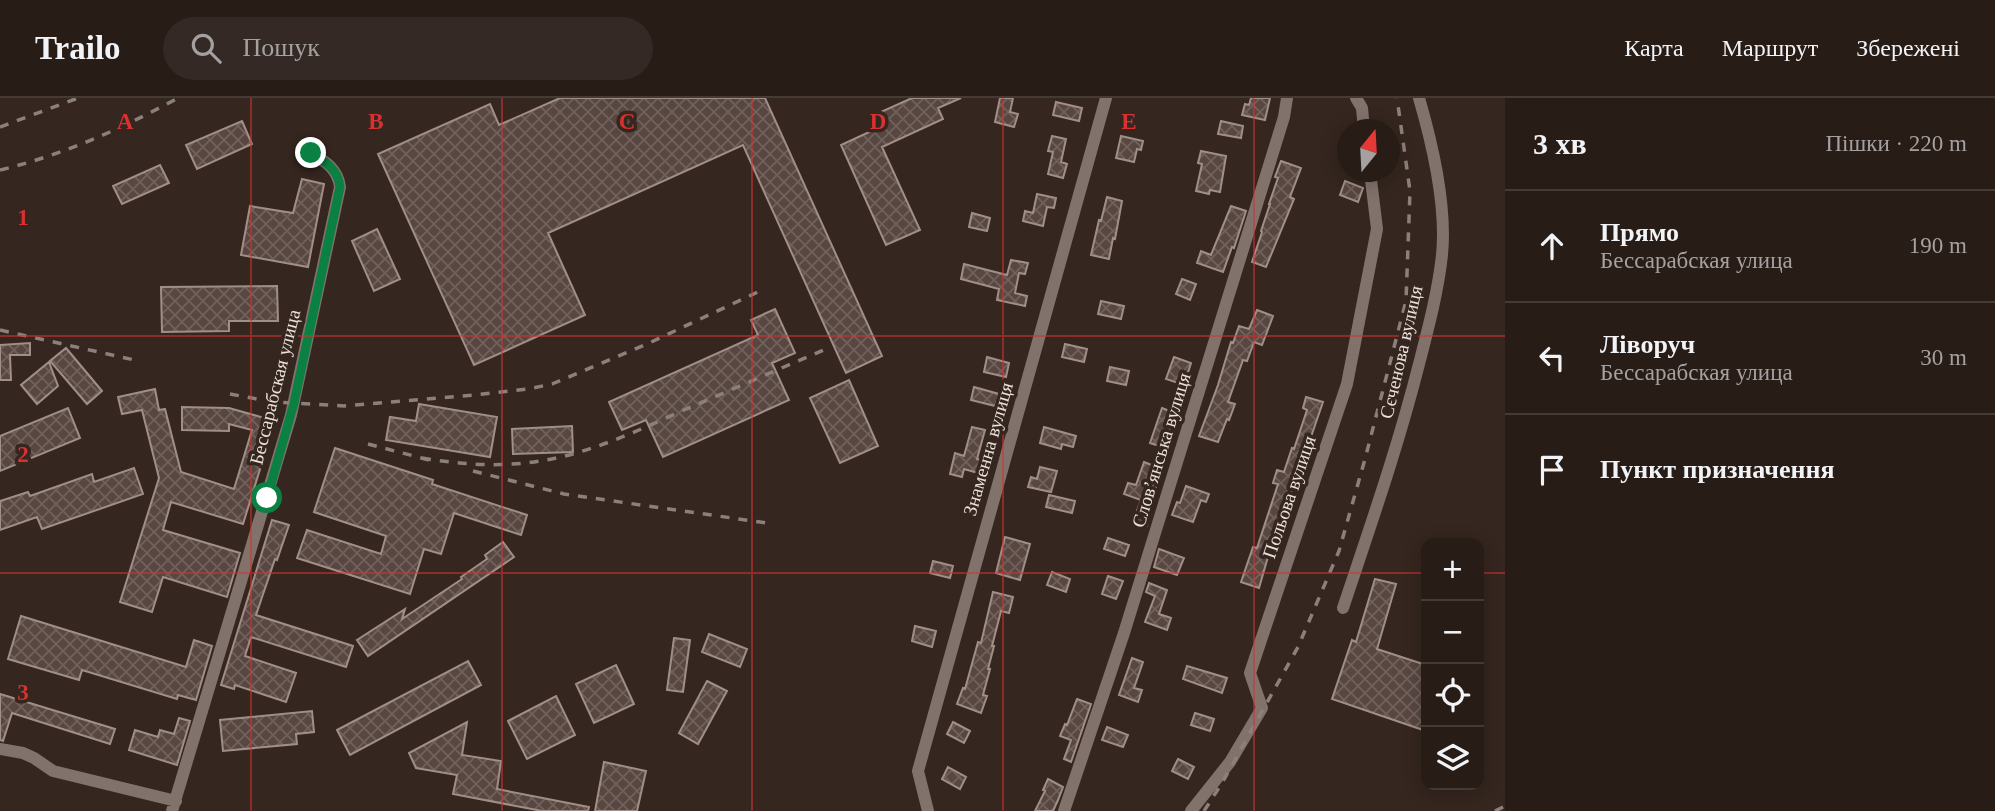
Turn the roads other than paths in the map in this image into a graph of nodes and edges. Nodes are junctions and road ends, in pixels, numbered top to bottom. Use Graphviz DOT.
graph roads {
  1 [pos="1106,98"];
  2 [pos="1287,98"];
  3 [pos="1356,98"];
  4 [pos="1419,98"];
  5 [pos="1363,119"];
  6 [pos="311,153"];
  7 [pos="1371,182"];
  8 [pos="1343,608"];
  9 [pos="0,749"];
  10 [pos="174,806"];
  11 [pos="928,811"];
  12 [pos="1064,811"];
  13 [pos="1191,811"];
  1 -- 11 [label="street, Знаменна вулиця"];
  2 -- 12 [label="street, Слов’янська вулиця"];
  3 -- 5 [label="street"];
  4 -- 8 [label="street, Сєченова вулиця"];
  6 -- 10 [label="street, Бессарабская улица"];
  7 -- 13 [label="street, Польова вулиця"];
  9 -- 10 [label="street, Бессарабская улица"];
}
